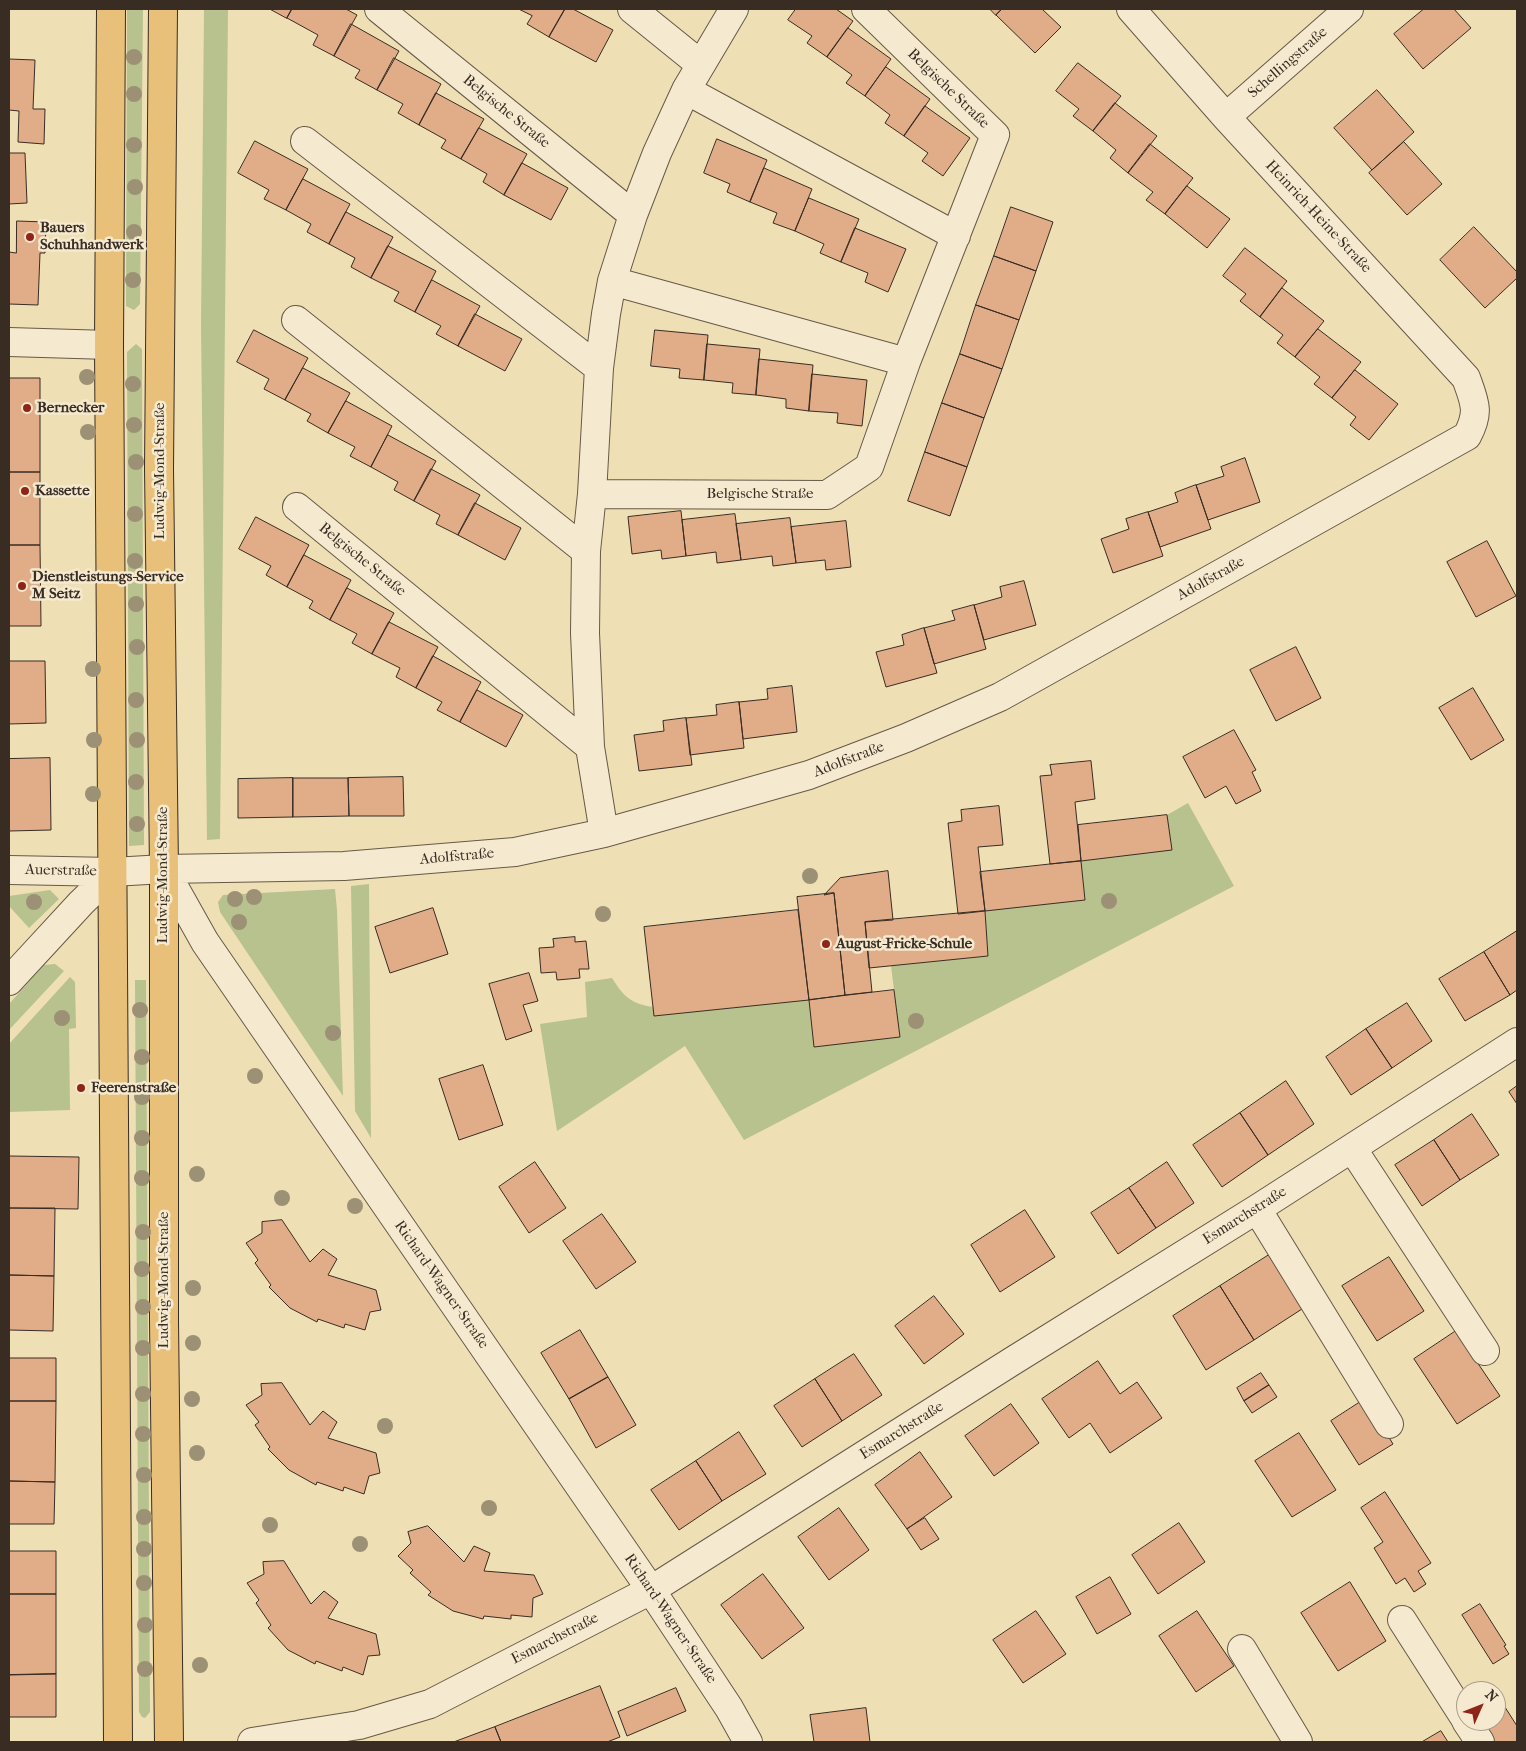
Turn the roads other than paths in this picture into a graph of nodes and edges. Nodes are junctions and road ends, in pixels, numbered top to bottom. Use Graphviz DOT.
graph roads {
  1 [pos="111,9"];
  2 [pos="163,9"];
  3 [pos="379,9"];
  4 [pos="632,9"];
  5 [pos="734,9"];
  6 [pos="866,9"];
  7 [pos="1132,9"];
  8 [pos="1349,9"];
  9 [pos="700,64"];
  10 [pos="686,90"];
  11 [pos="1226,117"];
  12 [pos="305,141"];
  13 [pos="633,215"];
  14 [pos="956,236"];
  15 [pos="612,280"];
  16 [pos="296,320"];
  17 [pos="9,342"];
  18 [pos="109,345"];
  19 [pos="906,362"];
  20 [pos="598,368"];
  21 [pos="1467,436"];
  22 [pos="592,494"];
  23 [pos="297,507"];
  24 [pos="586,551"];
  25 [pos="590,747"];
  26 [pos="604,833"];
  27 [pos="164,869"];
  28 [pos="9,870"];
  29 [pos="113,872"];
  30 [pos="9,981"];
  31 [pos="1517,1042"];
  32 [pos="1352,1148"];
  33 [pos="1257,1210"];
  34 [pos="1485,1351"];
  35 [pos="1389,1424"];
  36 [pos="651,1590"];
  37 [pos="1402,1620"];
  38 [pos="1242,1649"];
  39 [pos="1456,1705"];
  40 [pos="1473,1731"];
  41 [pos="118,1742"];
  42 [pos="169,1742"];
  43 [pos="252,1742"];
  44 [pos="748,1742"];
  45 [pos="1298,1742"];
  46 [pos="1480,1742"];
  1 -- 18 [label="main road"];
  2 -- 27 [label="main road, Ludwig-Mond-Straße"];
  3 -- 13 [label="street, Belgische Straße"];
  4 -- 9 [label="street"];
  5 -- 9 [label="street"];
  6 -- 14 [label="street, Belgische Straße"];
  7 -- 11 [label="street, Heinrich-Heine-Straße"];
  8 -- 11 [label="street, Schellingstraße"];
  9 -- 10 [label="street"];
  10 -- 13 [label="street"];
  10 -- 14 [label="street"];
  11 -- 21 [label="street, Heinrich-Heine-Straße"];
  12 -- 20 [label="street"];
  13 -- 15 [label="street"];
  14 -- 19 [label="street, Belgische Straße"];
  15 -- 19 [label="street"];
  15 -- 20 [label="street"];
  16 -- 24 [label="street"];
  17 -- 18 [label="street"];
  18 -- 29 [label="main road"];
  19 -- 22 [label="street, Belgische Straße"];
  20 -- 22 [label="street"];
  21 -- 26 [label="street, Adolfstraße"];
  22 -- 24 [label="street"];
  23 -- 25 [label="street, Belgische Straße"];
  24 -- 25 [label="street"];
  25 -- 26 [label="street"];
  26 -- 27 [label="street, Adolfstraße"];
  27 -- 29 [label="street"];
  27 -- 36 [label="street, Richard-Wagner-Straße"];
  27 -- 42 [label="main road, Ludwig-Mond-Straße"];
  28 -- 29 [label="street, Auerstraße"];
  29 -- 30 [label="street"];
  29 -- 41 [label="main road"];
  31 -- 32 [label="street, Esmarchstraße"];
  32 -- 33 [label="street, Esmarchstraße"];
  32 -- 34 [label="street"];
  33 -- 35 [label="street"];
  33 -- 36 [label="street, Esmarchstraße"];
  36 -- 43 [label="street, Esmarchstraße"];
  36 -- 44 [label="street, Richard-Wagner-Straße"];
  37 -- 39 [label="street"];
  38 -- 45 [label="street"];
  40 -- 46 [label="street"];
}
